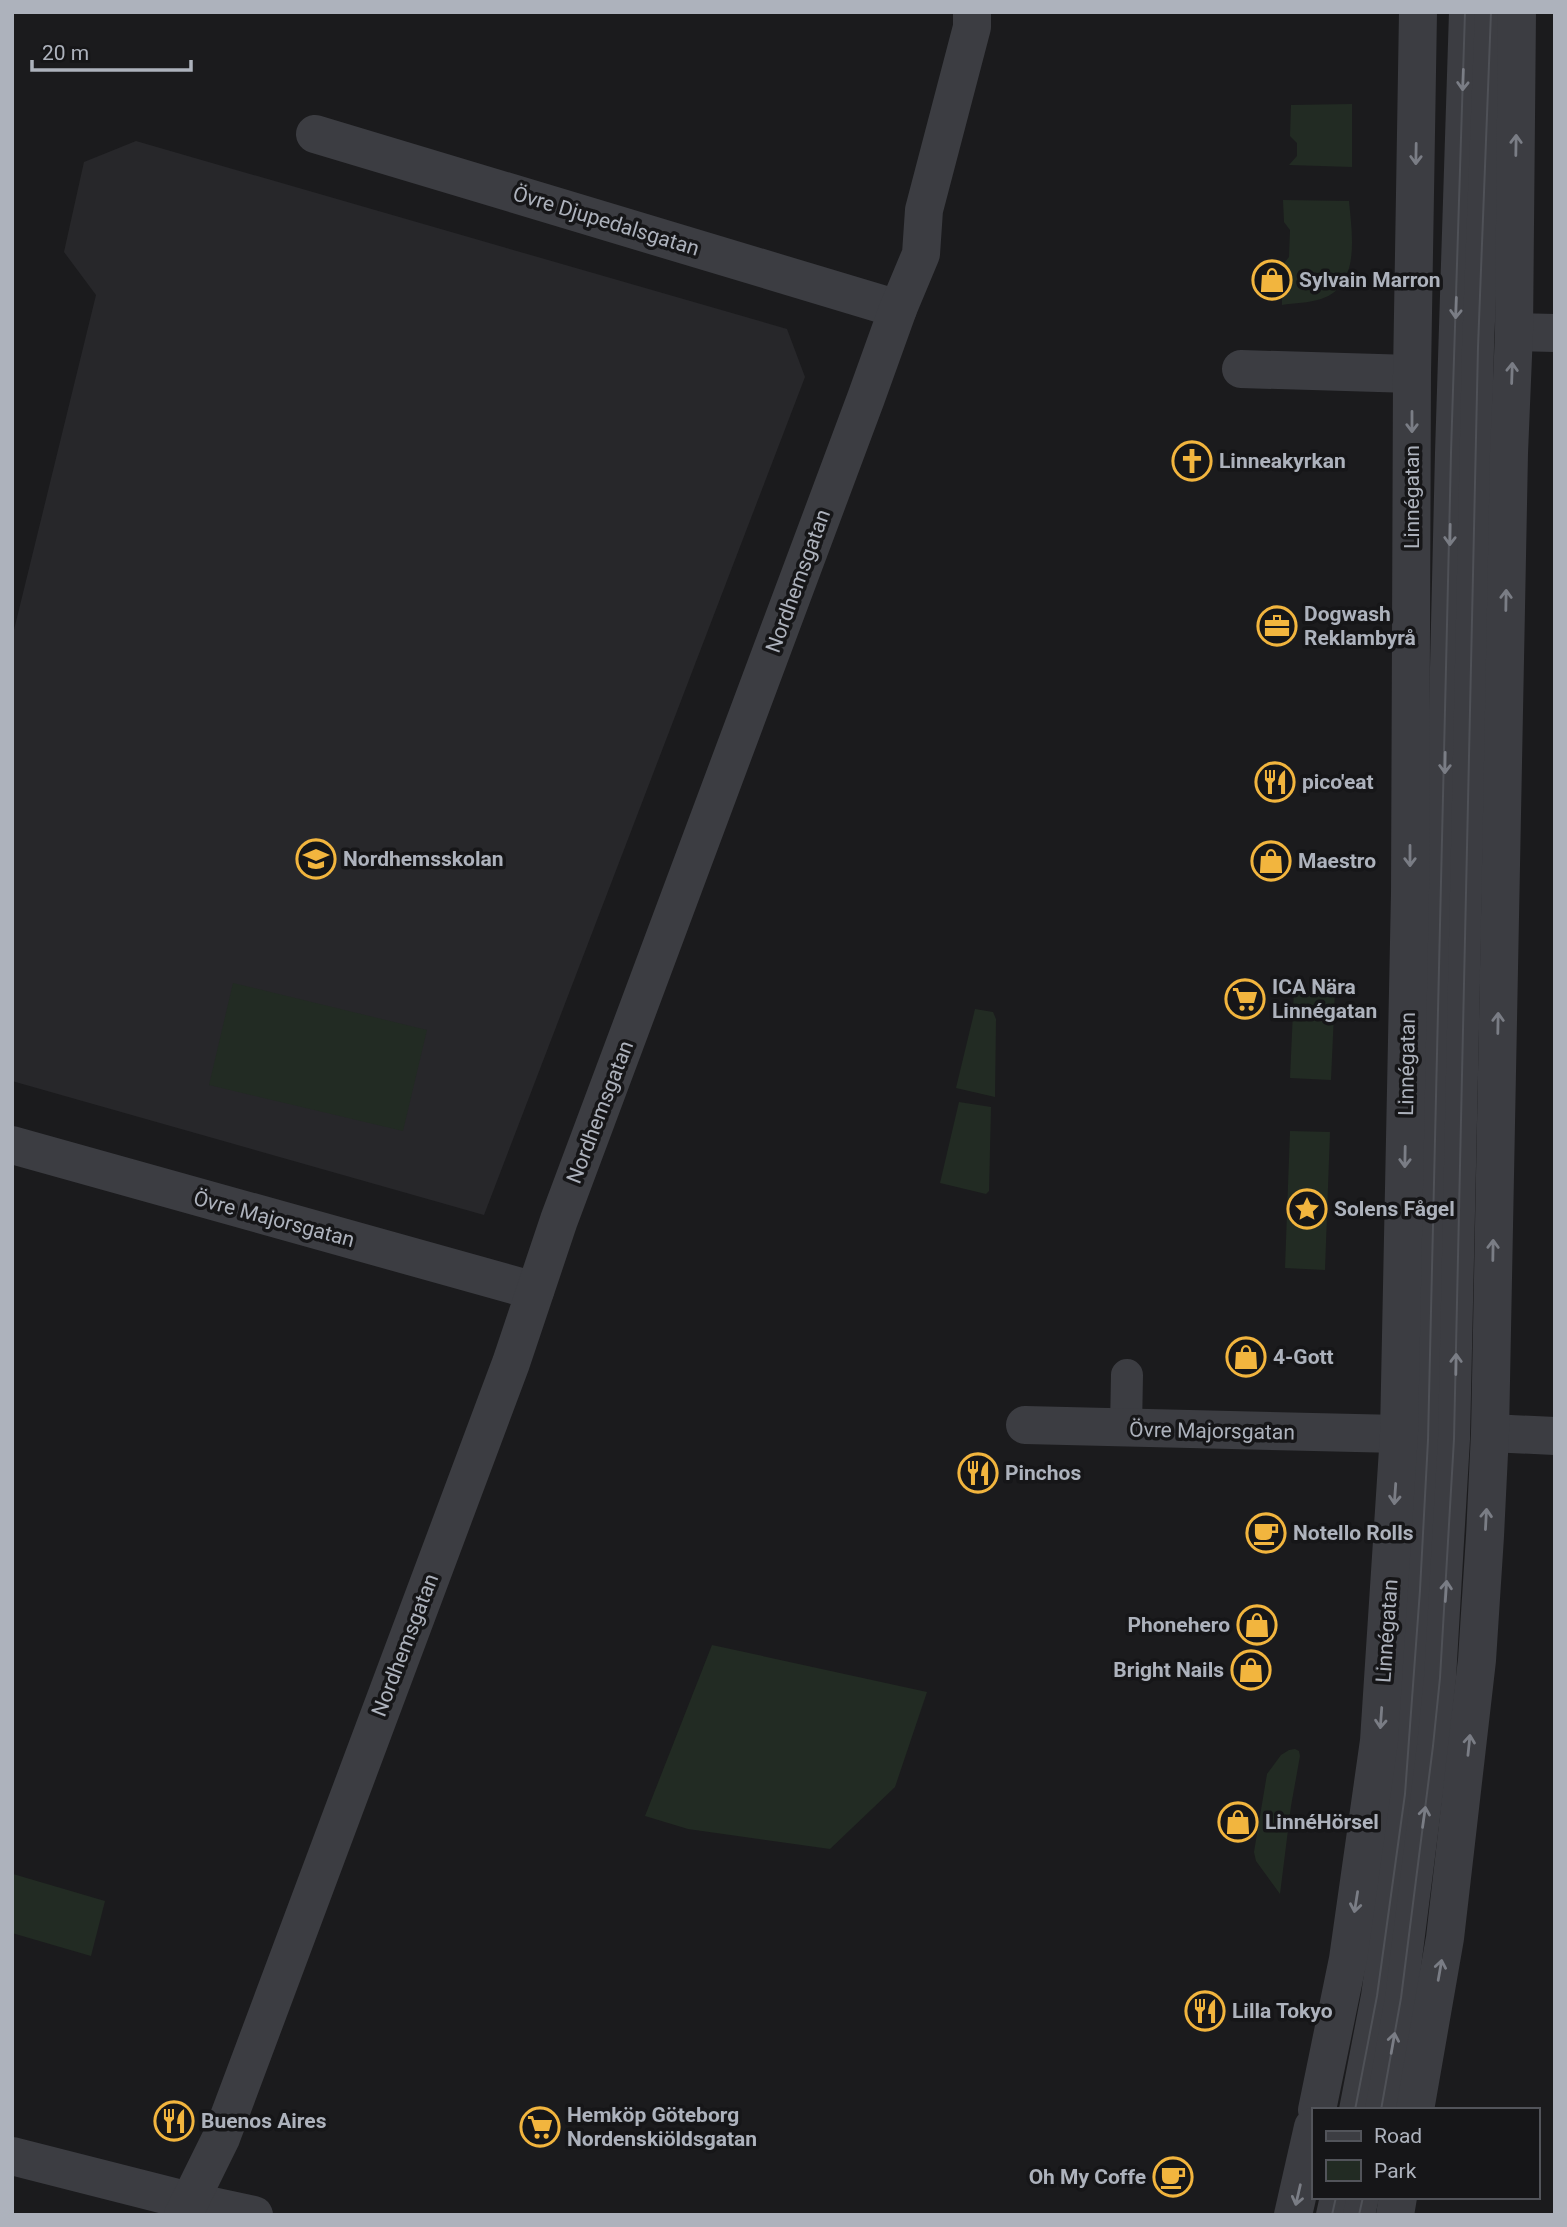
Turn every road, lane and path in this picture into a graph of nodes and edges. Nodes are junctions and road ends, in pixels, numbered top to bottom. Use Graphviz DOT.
graph roads {
  1 [pos="972,12"];
  2 [pos="1418,12"];
  3 [pos="1465,12"];
  4 [pos="1491,12"];
  5 [pos="1517,12"];
  6 [pos="315,134"];
  7 [pos="898,309"];
  8 [pos="1514,332"];
  9 [pos="1555,333"];
  10 [pos="1241,369"];
  11 [pos="1412,374"];
  12 [pos="12,1145"];
  13 [pos="536,1291"];
  14 [pos="1127,1375"];
  15 [pos="1025,1425"];
  16 [pos="1126,1429"];
  17 [pos="1490,1433"];
  18 [pos="1399,1434"];
  19 [pos="1555,1436"];
  20 [pos="1317,2108"];
  21 [pos="1355,2108"];
  22 [pos="1381,2108"];
  23 [pos="1415,2108"];
  24 [pos="1312,2131"];
  25 [pos="12,2156"];
  26 [pos="186,2208"];
  27 [pos="254,2215"];
  28 [pos="1293,2215"];
  1 -- 7 [label="street, Nordhemsgatan"];
  2 -- 11 [label="street, Linnégatan, one-way"];
  3 -- 21 [label="lane, one-way"];
  22 -- 4 [label="lane, one-way"];
  8 -- 5 [label="street, one-way"];
  6 -- 7 [label="street, Övre Djupedalsgatan"];
  7 -- 13 [label="street, Nordhemsgatan"];
  8 -- 9 [label="street"];
  17 -- 8 [label="street, one-way"];
  10 -- 11 [label="street"];
  11 -- 18 [label="street, Linnégatan, one-way"];
  12 -- 13 [label="street, Övre Majorsgatan"];
  13 -- 26 [label="street, Nordhemsgatan"];
  14 -- 16 [label="lane"];
  15 -- 16 [label="street, Övre Majorsgatan"];
  16 -- 18 [label="street, Övre Majorsgatan"];
  17 -- 19 [label="street"];
  23 -- 17 [label="street, one-way"];
  18 -- 20 [label="street, Linnégatan, one-way"];
  24 -- 28 [label="street, one-way"];
  25 -- 26 [label="street"];
  26 -- 27 [label="street"];
}
